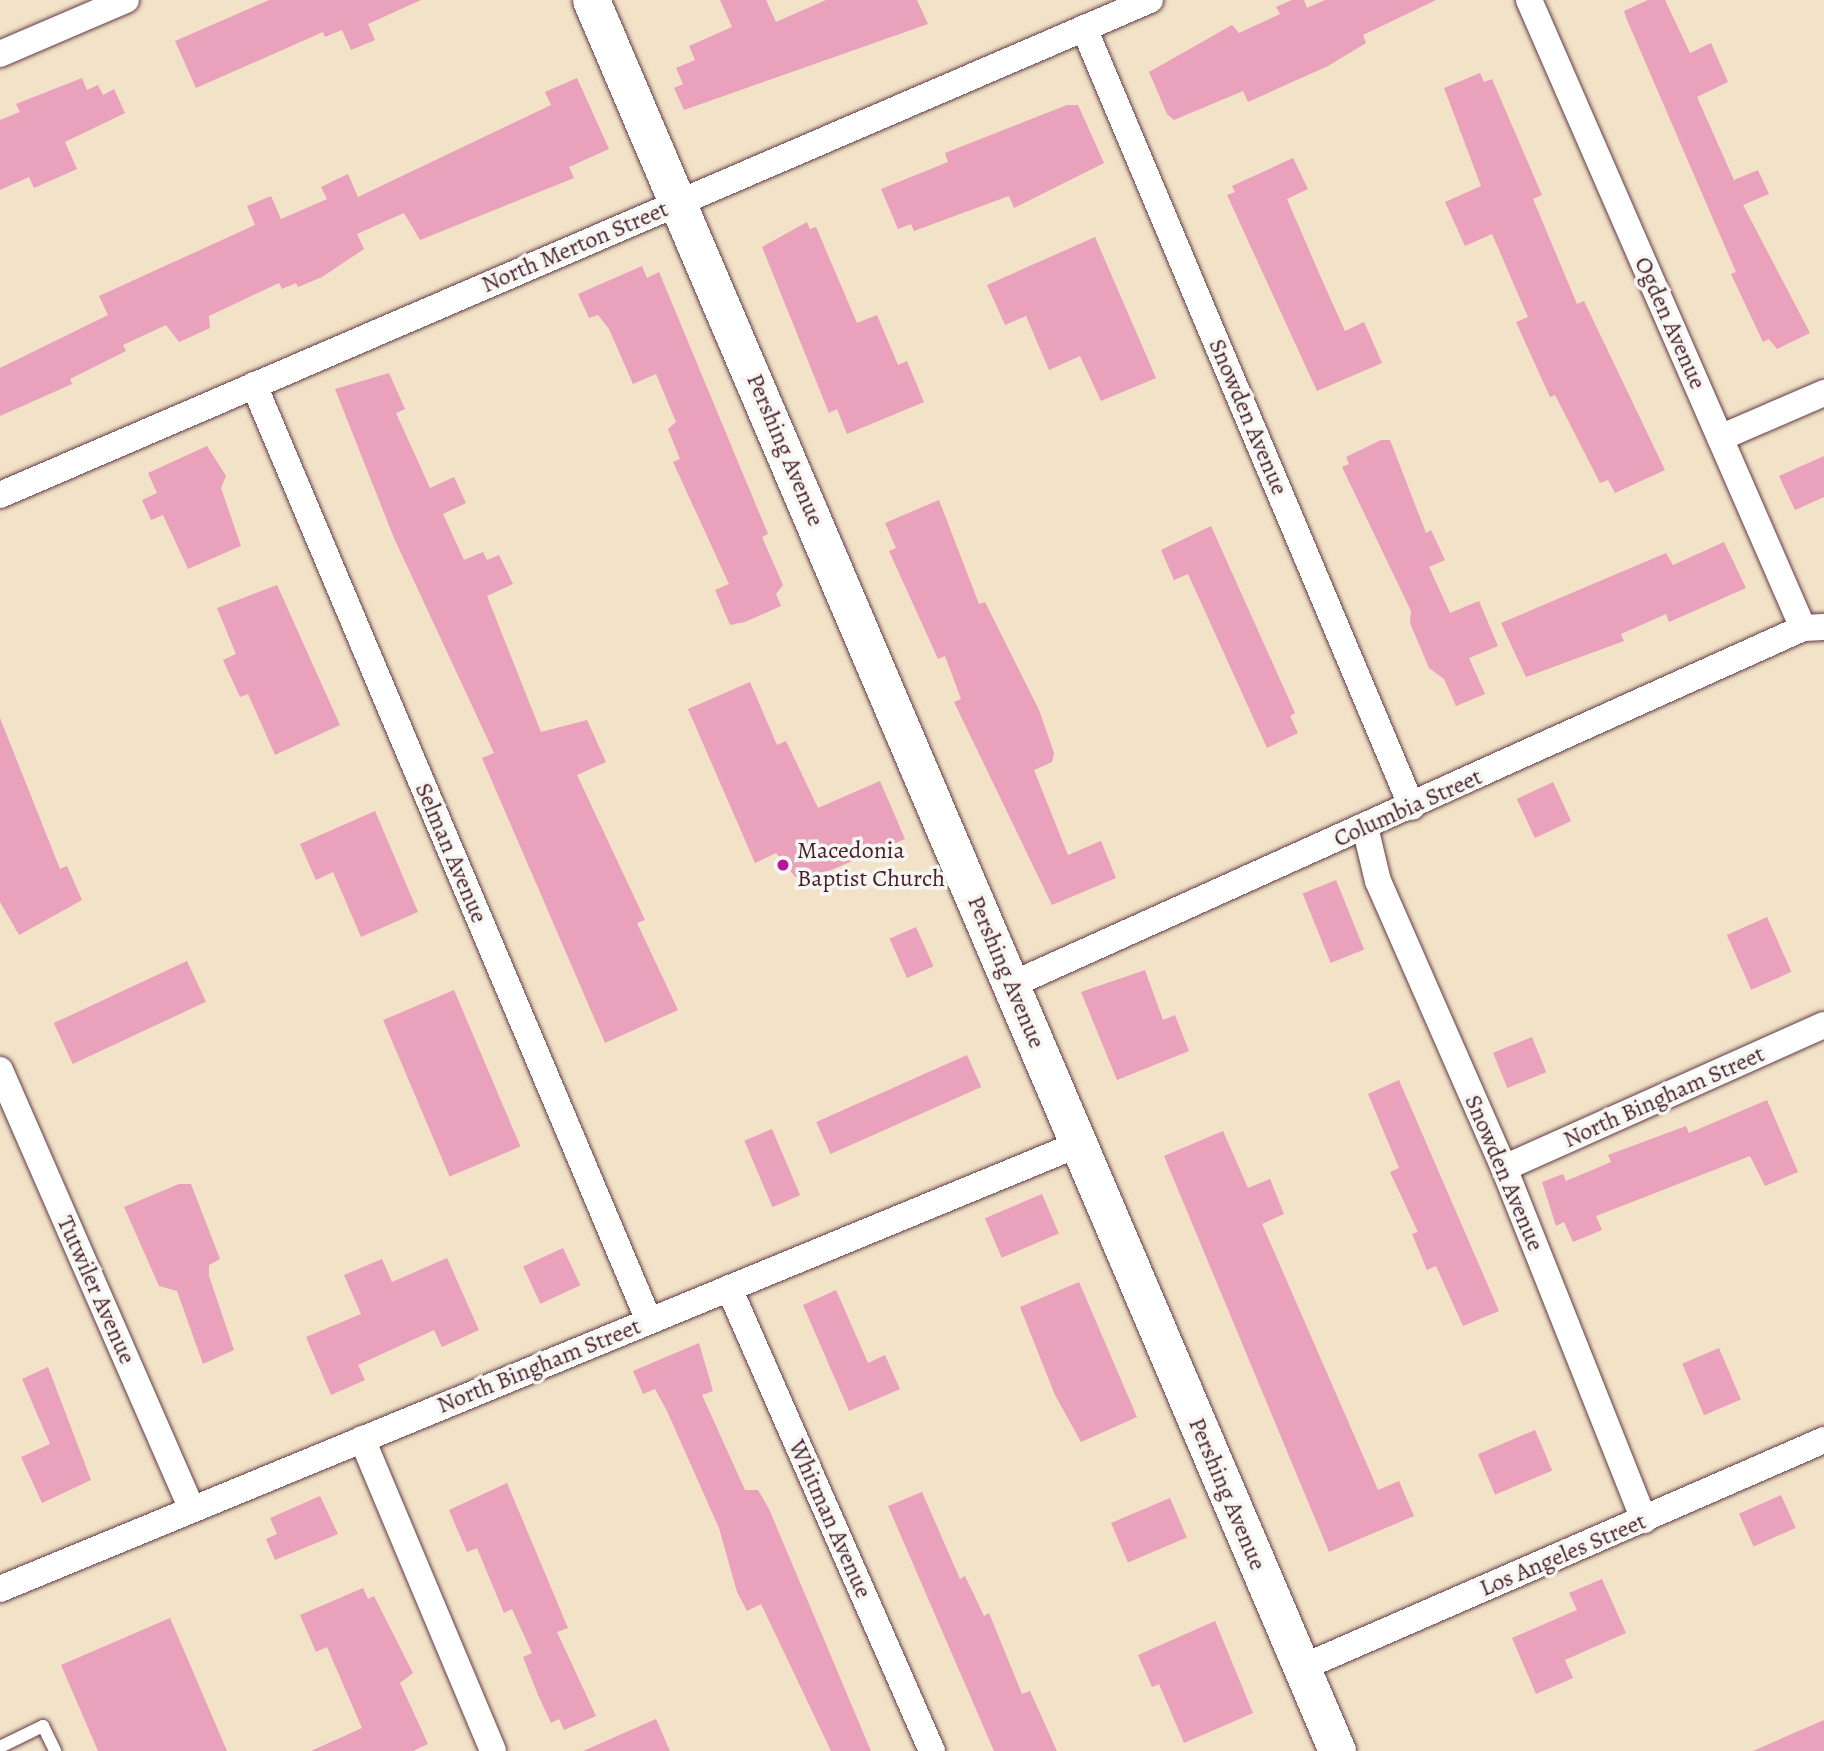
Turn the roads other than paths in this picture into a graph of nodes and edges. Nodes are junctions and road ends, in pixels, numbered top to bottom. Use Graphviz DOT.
graph roads {
  1 [pos="126,0"];
  2 [pos="591,0"];
  3 [pos="1150,0"];
  4 [pos="1529,0"];
  5 [pos="1084,28"];
  6 [pos="0,54"];
  7 [pos="680,201"];
  8 [pos="254,385"];
  9 [pos="1824,393"];
  10 [pos="1720,438"];
  11 [pos="0,495"];
  12 [pos="1814,627"];
  13 [pos="1412,807"];
  14 [pos="1365,827"];
  15 [pos="1011,985"];
  16 [pos="1824,1025"];
  17 [pos="0,1070"];
  18 [pos="1079,1144"];
  19 [pos="1504,1168"];
  20 [pos="729,1288"];
  21 [pos="649,1321"];
  22 [pos="362,1440"];
  23 [pos="1824,1440"];
  24 [pos="192,1510"];
  25 [pos="1644,1520"];
  26 [pos="0,1589"];
  27 [pos="1301,1668"];
  28 [pos="0,1747"];
  29 [pos="55,1751"];
  30 [pos="493,1751"];
  31 [pos="932,1751"];
  32 [pos="1337,1751"];
  1 -- 6 [label="street"];
  2 -- 7 [label="street, Pershing Avenue"];
  3 -- 5 [label="street, North Merton Street"];
  4 -- 10 [label="street, Ogden Avenue"];
  5 -- 7 [label="street, North Merton Street"];
  5 -- 13 [label="street, Snowden Avenue"];
  7 -- 8 [label="street, North Merton Street"];
  7 -- 15 [label="street, Pershing Avenue"];
  8 -- 11 [label="street, North Merton Street"];
  8 -- 21 [label="street, Selman Avenue"];
  9 -- 10 [label="street"];
  10 -- 12 [label="street, Ogden Avenue"];
  12 -- 13 [label="street, Columbia Street"];
  13 -- 14 [label="street, Columbia Street"];
  14 -- 15 [label="street, Columbia Street"];
  14 -- 19 [label="street, Snowden Avenue"];
  15 -- 18 [label="street, Pershing Avenue"];
  16 -- 19 [label="street, North Bingham Street"];
  17 -- 24 [label="street, Tutwiler Avenue"];
  18 -- 20 [label="street, North Bingham Street"];
  18 -- 27 [label="street, Pershing Avenue"];
  19 -- 25 [label="street, Snowden Avenue"];
  20 -- 21 [label="street, North Bingham Street"];
  20 -- 31 [label="street, Whitman Avenue"];
  21 -- 22 [label="street, North Bingham Street"];
  22 -- 24 [label="street, North Bingham Street"];
  22 -- 30 [label="street"];
  23 -- 25 [label="street, Los Angeles Street"];
  24 -- 26 [label="street, North Bingham Street"];
  25 -- 27 [label="street, Los Angeles Street"];
  27 -- 32 [label="street, Pershing Avenue"];
  28 -- 29 [label="lane"];
}
